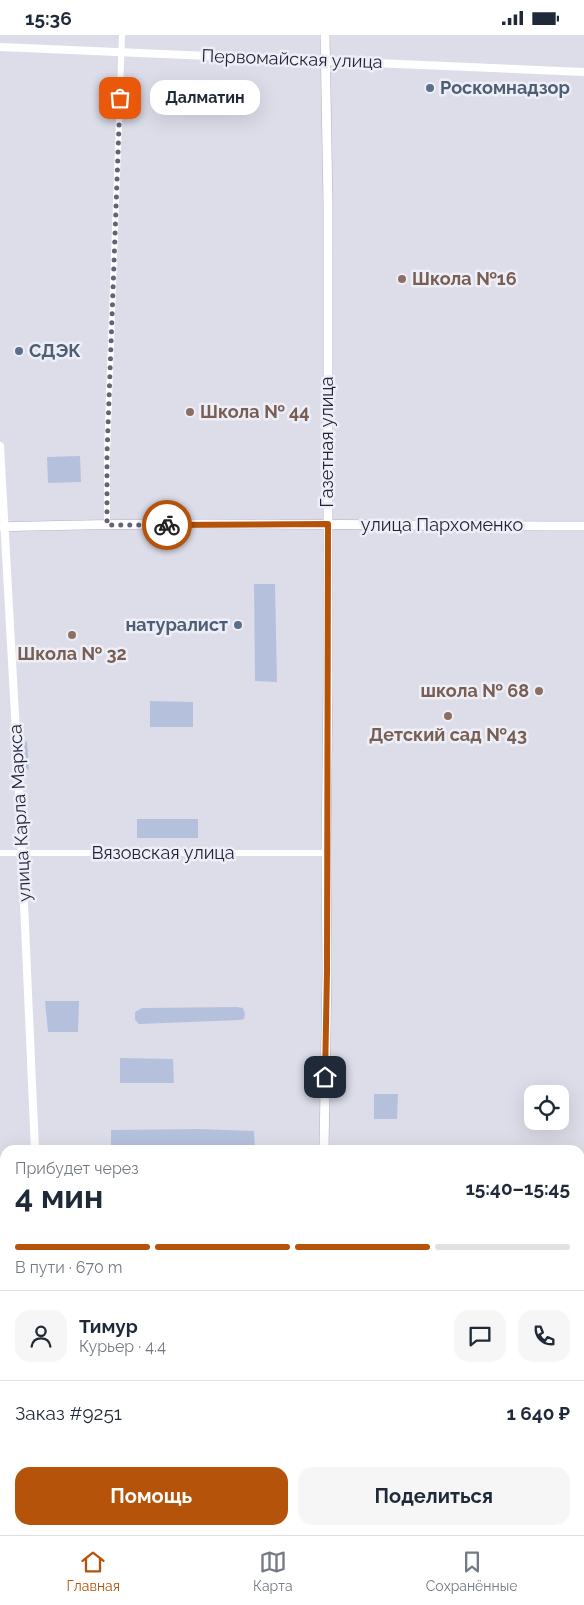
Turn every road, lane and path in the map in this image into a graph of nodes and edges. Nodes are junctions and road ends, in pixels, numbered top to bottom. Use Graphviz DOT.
graph roads {
  1 [pos="122,35"];
  2 [pos="325,35"];
  3 [pos="0,47"];
  4 [pos="122,52"];
  5 [pos="326,61"];
  6 [pos="584,72"];
  7 [pos="0,446"];
  8 [pos="328,524"];
  9 [pos="107,525"];
  10 [pos="584,526"];
  11 [pos="2,527"];
  12 [pos="0,853"];
  13 [pos="22,853"];
  14 [pos="326,853"];
  15 [pos="35,1145"];
  16 [pos="324,1145"];
  1 -- 4 [label="street"];
  2 -- 5 [label="main road, Газетная улица"];
  3 -- 4 [label="street, Первомайская улица"];
  4 -- 5 [label="street, Первомайская улица"];
  4 -- 9 [label="street"];
  5 -- 6 [label="street, Первомайская улица"];
  5 -- 8 [label="main road, Газетная улица"];
  7 -- 11 [label="street, улица Карла Маркса"];
  8 -- 9 [label="main road, улица Пархоменко"];
  8 -- 10 [label="main road, улица Пархоменко"];
  8 -- 14 [label="main road, Газетная улица"];
  9 -- 11 [label="main road, улица Пархоменко"];
  11 -- 13 [label="street, улица Карла Маркса"];
  12 -- 13 [label="street, Вязовская улица"];
  13 -- 14 [label="street, Вязовская улица"];
  13 -- 15 [label="street, улица Карла Маркса"];
  14 -- 16 [label="main road, Газетная улица"];
}
